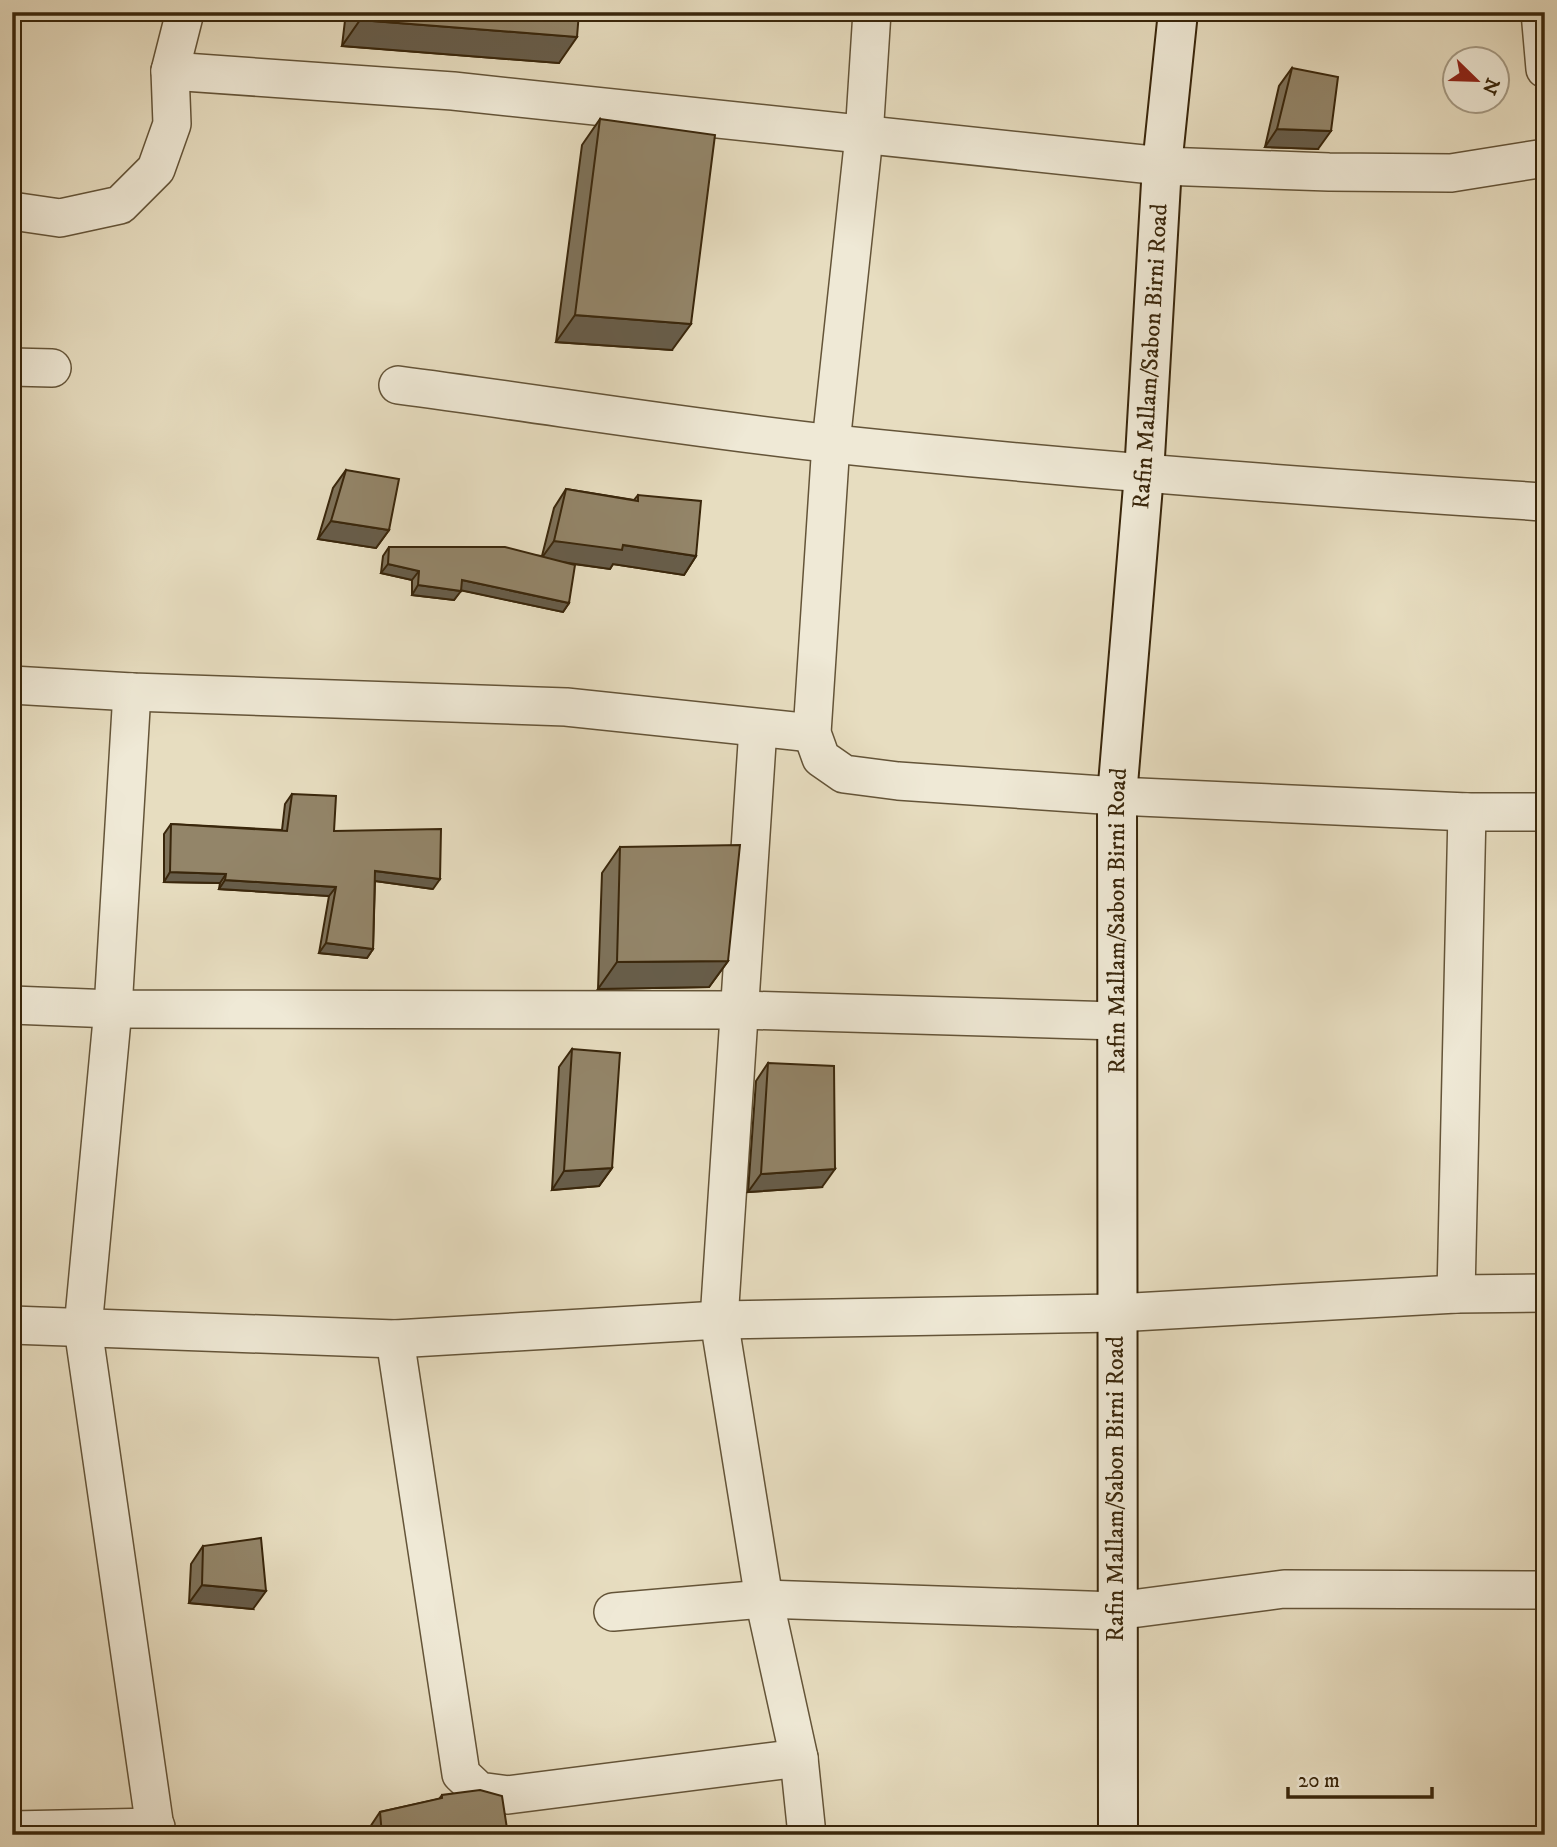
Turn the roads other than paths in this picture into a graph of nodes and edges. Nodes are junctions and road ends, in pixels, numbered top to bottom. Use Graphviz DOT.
graph roads {
  1 [pos="185,12"];
  2 [pos="872,12"];
  3 [pos="1178,12"];
  4 [pos="1540,12"];
  5 [pos="1545,69"];
  6 [pos="170,71"];
  7 [pos="864,136"];
  8 [pos="1545,158"];
  9 [pos="1162,166"];
  10 [pos="12,211"];
  11 [pos="12,367"];
  12 [pos="52,368"];
  13 [pos="398,385"];
  14 [pos="831,443"];
  15 [pos="1144,474"];
  16 [pos="1545,502"];
  17 [pos="12,685"];
  18 [pos="132,692"];
  19 [pos="758,728"];
  20 [pos="813,733"];
  21 [pos="1117,796"];
  22 [pos="1468,812"];
  23 [pos="1545,812"];
  24 [pos="12,1005"];
  25 [pos="113,1009"];
  26 [pos="741,1010"];
  27 [pos="1117,1021"];
  28 [pos="1545,1293"];
  29 [pos="1456,1294"];
  30 [pos="1116,1313"];
  31 [pos="719,1320"];
  32 [pos="12,1325"];
  33 [pos="83,1328"];
  34 [pos="395,1339"];
  35 [pos="1545,1590"];
  36 [pos="764,1599"];
  37 [pos="1116,1611"];
  38 [pos="613,1612"];
  39 [pos="799,1758"];
  40 [pos="12,1830"];
  41 [pos="156,1831"];
  42 [pos="807,1835"];
  43 [pos="1118,1835"];
  1 -- 6 [label="street"];
  2 -- 7 [label="street"];
  3 -- 9 [label="street, Rafin Mallam/Sabon Birni Road"];
  4 -- 5 [label="street"];
  6 -- 7 [label="street"];
  6 -- 10 [label="street"];
  7 -- 9 [label="street"];
  7 -- 14 [label="street"];
  8 -- 9 [label="street"];
  9 -- 15 [label="street, Rafin Mallam/Sabon Birni Road"];
  11 -- 12 [label="street"];
  13 -- 14 [label="street"];
  14 -- 15 [label="street"];
  14 -- 20 [label="street"];
  15 -- 16 [label="street"];
  15 -- 21 [label="street, Rafin Mallam/Sabon Birni Road"];
  17 -- 18 [label="street"];
  18 -- 19 [label="street"];
  18 -- 25 [label="street"];
  19 -- 20 [label="street"];
  19 -- 26 [label="street"];
  20 -- 21 [label="street"];
  21 -- 22 [label="street"];
  21 -- 27 [label="street, Rafin Mallam/Sabon Birni Road"];
  22 -- 23 [label="street"];
  22 -- 29 [label="street"];
  24 -- 25 [label="street"];
  25 -- 26 [label="street"];
  25 -- 33 [label="street"];
  26 -- 27 [label="street"];
  26 -- 31 [label="street"];
  27 -- 30 [label="street, Rafin Mallam/Sabon Birni Road"];
  28 -- 29 [label="street"];
  29 -- 30 [label="street"];
  30 -- 31 [label="street"];
  30 -- 37 [label="street, Rafin Mallam/Sabon Birni Road"];
  31 -- 34 [label="street"];
  31 -- 36 [label="street"];
  32 -- 33 [label="street"];
  33 -- 34 [label="street"];
  33 -- 41 [label="street"];
  34 -- 39 [label="street"];
  35 -- 37 [label="street"];
  36 -- 37 [label="street"];
  36 -- 38 [label="street"];
  36 -- 39 [label="street"];
  37 -- 43 [label="street, Rafin Mallam/Sabon Birni Road"];
  39 -- 42 [label="street"];
  40 -- 41 [label="street"];
}
